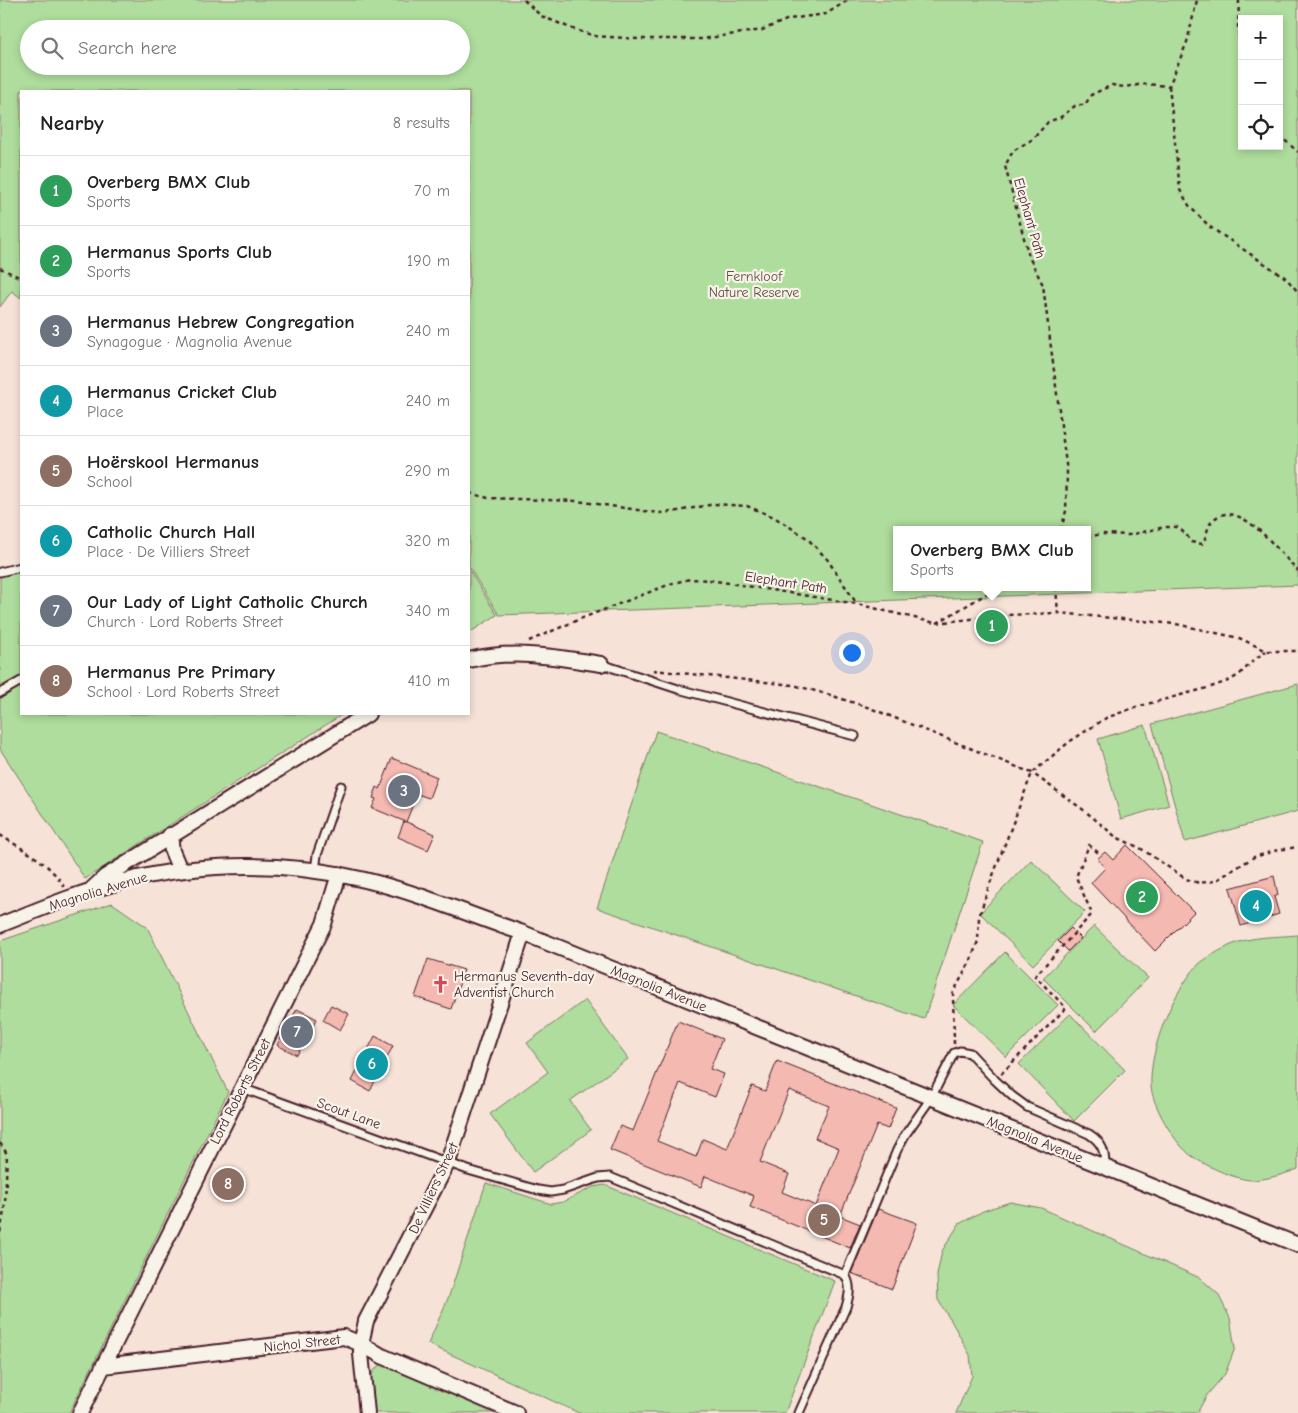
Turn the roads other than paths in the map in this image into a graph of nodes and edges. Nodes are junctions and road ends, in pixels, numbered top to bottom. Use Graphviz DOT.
graph roads {
  1 [pos="20,569"];
  2 [pos="0,572"];
  3 [pos="470,660"];
  4 [pos="601,664"];
  5 [pos="20,682"];
  6 [pos="0,693"];
  7 [pos="353,718"];
  8 [pos="854,736"];
  9 [pos="341,786"];
  10 [pos="170,836"];
  11 [pos="180,870"];
  12 [pos="315,870"];
  13 [pos="338,874"];
  14 [pos="90,891"];
  15 [pos="0,925"];
  16 [pos="523,933"];
  17 [pos="241,1088"];
  18 [pos="932,1098"];
  19 [pos="448,1162"];
  20 [pos="1105,1168"];
  21 [pos="1298,1245"];
  22 [pos="845,1276"];
  23 [pos="362,1344"];
  24 [pos="103,1366"];
  25 [pos="80,1413"];
  26 [pos="367,1413"];
  27 [pos="516,1413"];
  28 [pos="799,1413"];
  1 -- 2 [label="lane"];
  3 -- 4 [label="street"];
  4 -- 8 [label="lane"];
  5 -- 6 [label="lane"];
  7 -- 10 [label="street"];
  9 -- 12 [label="lane"];
  10 -- 11 [label="street"];
  10 -- 14 [label="street"];
  11 -- 12 [label="street, Magnolia Avenue"];
  11 -- 14 [label="street, Magnolia Avenue"];
  12 -- 13 [label="street, Magnolia Avenue"];
  13 -- 16 [label="street, Magnolia Avenue"];
  13 -- 17 [label="street, Lord Roberts Street"];
  14 -- 15 [label="street, Magnolia Avenue"];
  16 -- 18 [label="street, Magnolia Avenue"];
  16 -- 19 [label="street, De Villiers Street"];
  17 -- 19 [label="lane, Scout Lane"];
  17 -- 24 [label="street, Lord Roberts Street"];
  18 -- 20 [label="street, Magnolia Avenue"];
  18 -- 20 [label="lane"];
  18 -- 22 [label="lane"];
  19 -- 22 [label="lane, Scout Lane"];
  19 -- 23 [label="street, De Villiers Street"];
  20 -- 21 [label="street, Magnolia Avenue"];
  22 -- 28 [label="lane"];
  23 -- 24 [label="street, Nichol Street"];
  23 -- 26 [label="street, De Villiers Street"];
  23 -- 27 [label="street, Nichol Street"];
  24 -- 25 [label="street, Lord Roberts Street"];
}
